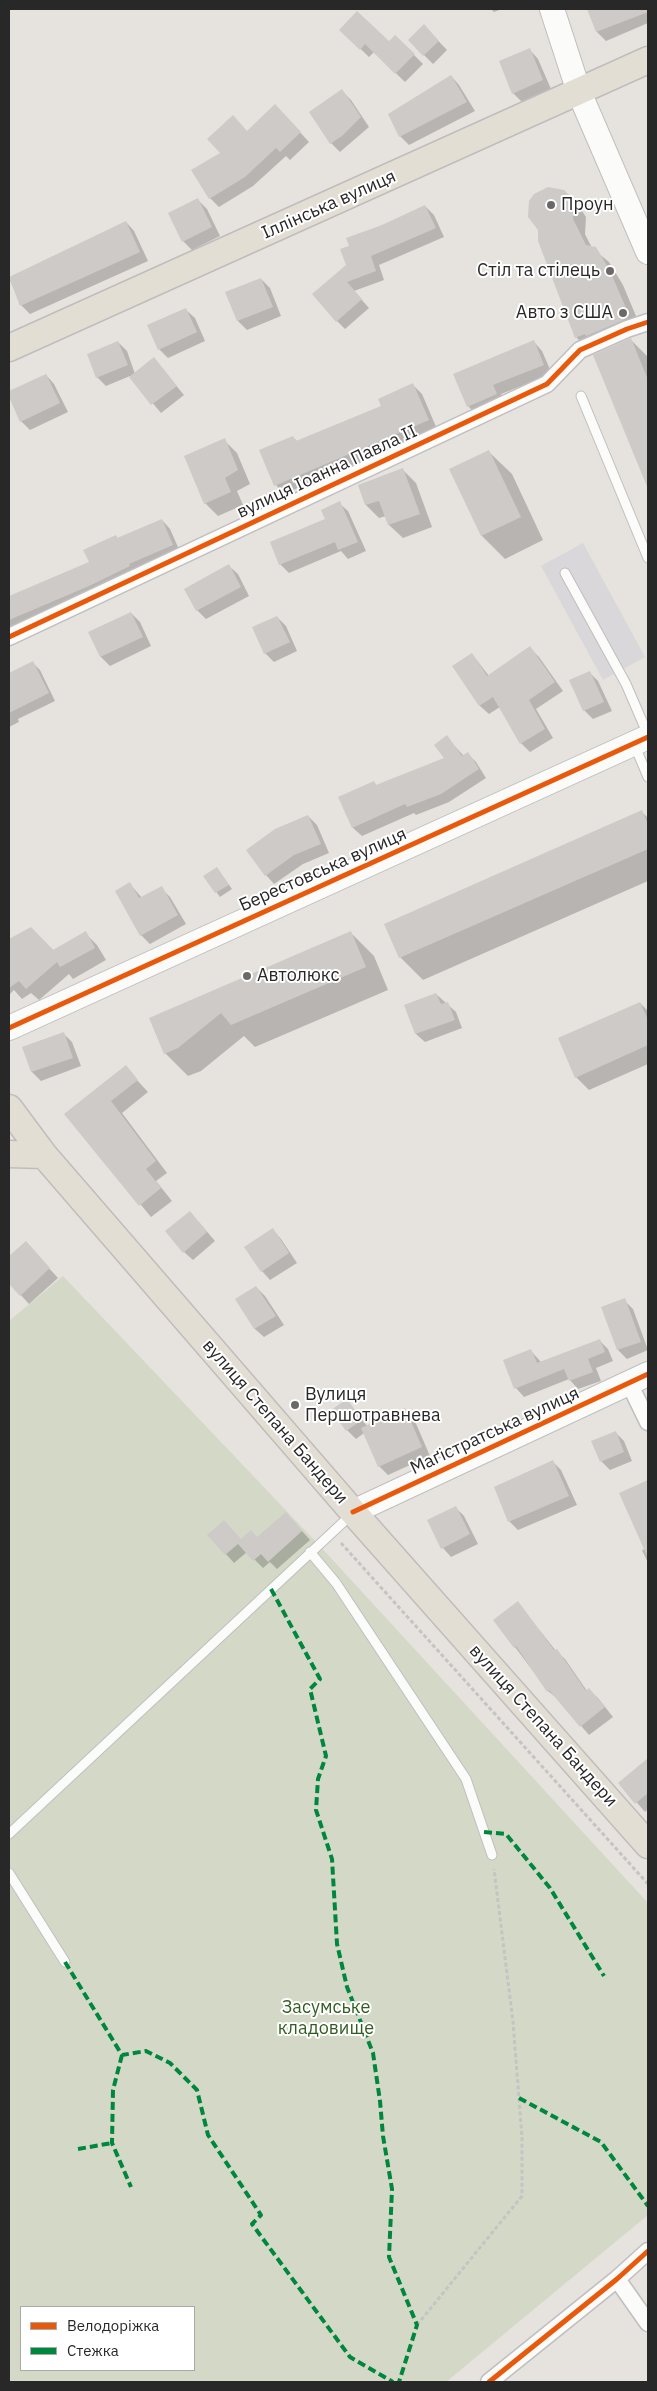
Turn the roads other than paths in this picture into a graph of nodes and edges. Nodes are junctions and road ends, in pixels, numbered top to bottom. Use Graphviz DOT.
graph roads {
  1 [pos="552,9"];
  2 [pos="648,60"];
  3 [pos="579,92"];
  4 [pos="648,252"];
  5 [pos="648,322"];
  6 [pos="9,348"];
  7 [pos="581,396"];
  8 [pos="648,558"];
  9 [pos="565,573"];
  10 [pos="9,637"];
  11 [pos="643,739"];
  12 [pos="648,777"];
  13 [pos="9,1028"];
  14 [pos="9,1108"];
  15 [pos="9,1154"];
  16 [pos="44,1155"];
  17 [pos="638,1379"];
  18 [pos="648,1422"];
  19 [pos="353,1512"];
  20 [pos="310,1552"];
  21 [pos="9,1834"];
  22 [pos="648,1845"];
  23 [pos="492,1855"];
  24 [pos="9,1873"];
  25 [pos="65,1962"];
  26 [pos="648,2251"];
  27 [pos="617,2279"];
  28 [pos="648,2323"];
  29 [pos="489,2382"];
  1 -- 3 [label="street"];
  2 -- 3 [label="main road, Іллінська вулиця"];
  3 -- 4 [label="street"];
  3 -- 6 [label="main road, Іллінська вулиця"];
  5 -- 10 [label="street, вулиця Іоанна Павла II"];
  7 -- 8 [label="lane"];
  9 -- 11 [label="lane"];
  11 -- 12 [label="lane"];
  11 -- 13 [label="street, Берестовська вулиця"];
  14 -- 16 [label="main road, вулиця Степана Бандери"];
  15 -- 16 [label="main road"];
  16 -- 19 [label="main road, вулиця Степана Бандери"];
  17 -- 18 [label="street"];
  17 -- 19 [label="street, Маґістратська вулиця"];
  19 -- 20 [label="lane"];
  19 -- 22 [label="main road, вулиця Степана Бандери"];
  20 -- 21 [label="lane"];
  20 -- 23 [label="lane"];
  24 -- 25 [label="lane"];
  26 -- 27 [label="street"];
  27 -- 28 [label="street"];
  27 -- 29 [label="street"];
}
